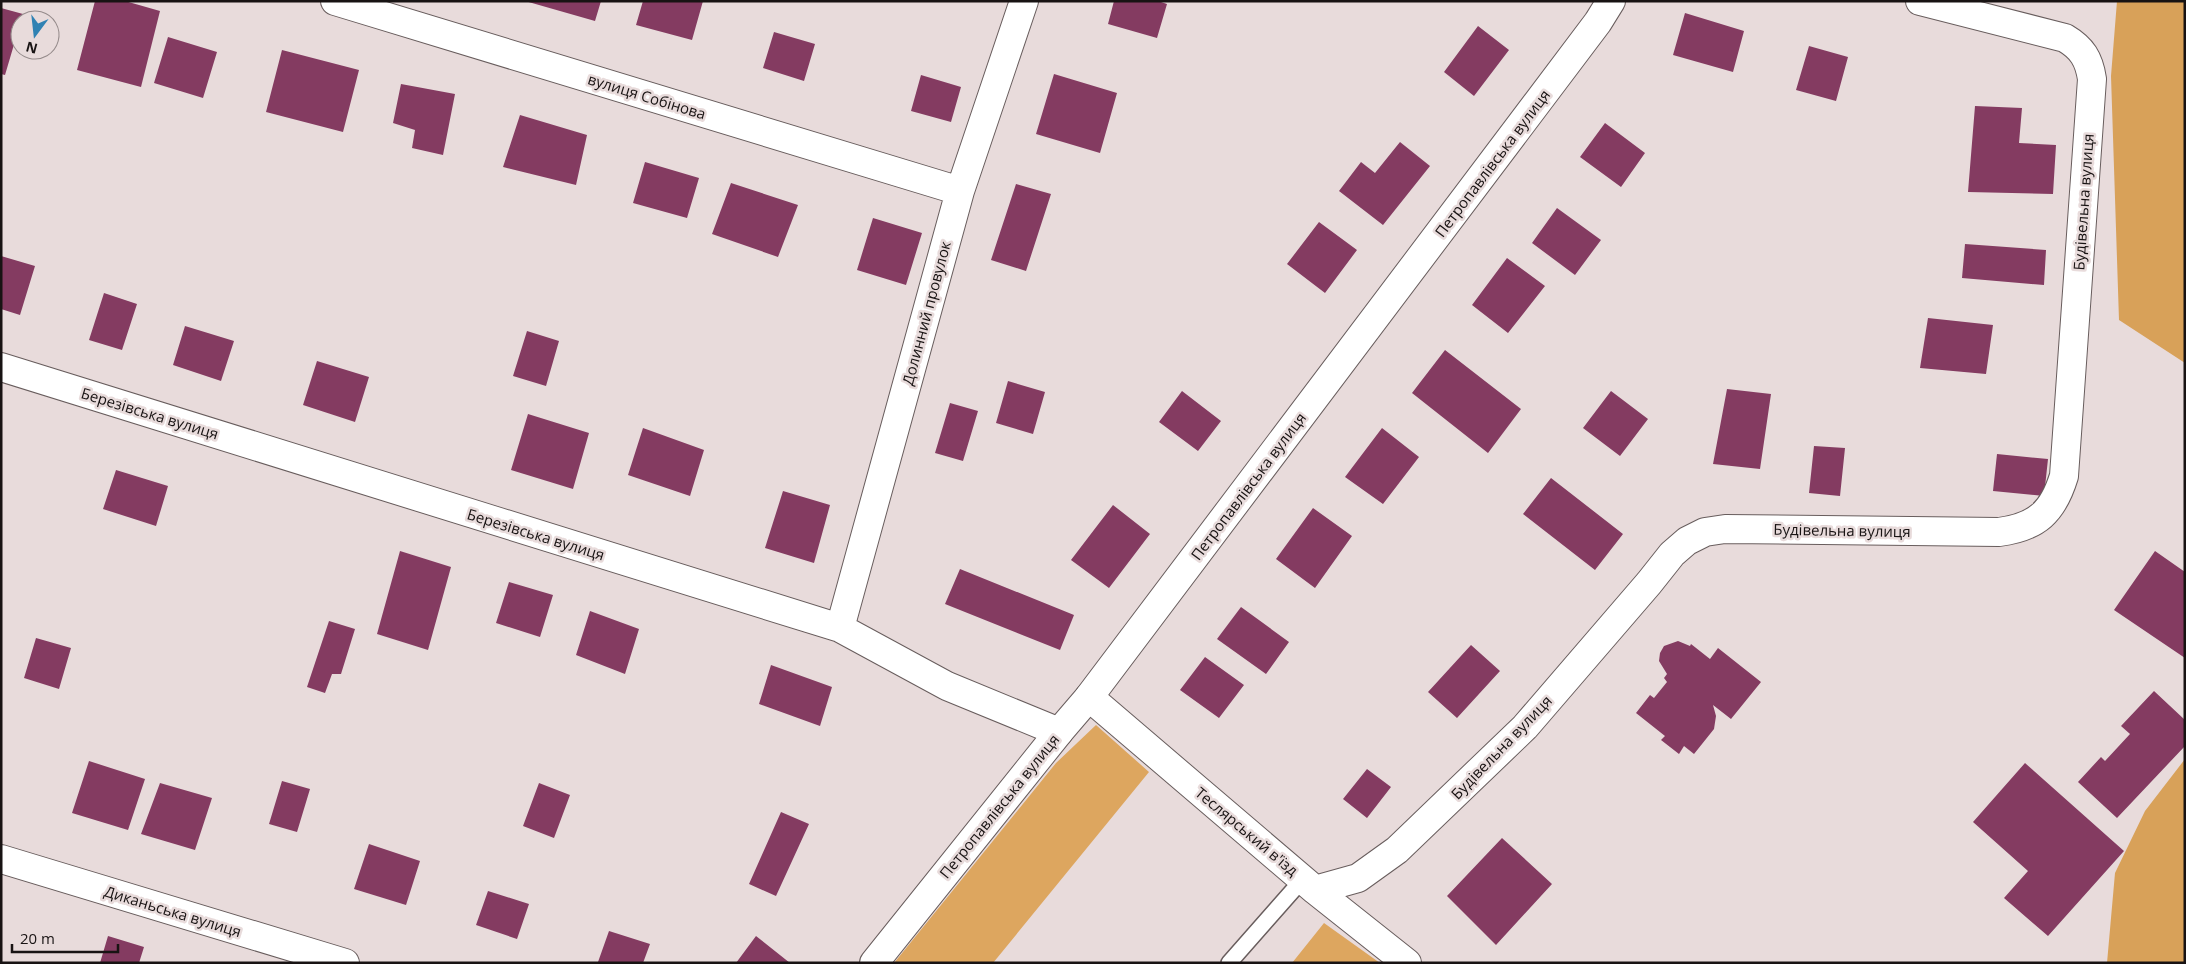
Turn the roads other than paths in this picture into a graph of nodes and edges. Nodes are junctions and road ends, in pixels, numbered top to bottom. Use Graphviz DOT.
graph roads {
  1 [pos="335,1"];
  2 [pos="1024,1"];
  3 [pos="1611,1"];
  4 [pos="1920,1"];
  5 [pos="960,191"];
  6 [pos="1,367"];
  7 [pos="840,628"];
  8 [pos="1089,697"];
  9 [pos="1059,732"];
  10 [pos="1,858"];
  11 [pos="1309,884"];
  12 [pos="345,963"];
  13 [pos="874,963"];
  14 [pos="1229,963"];
  15 [pos="1407,963"];
  1 -- 5 [label="street, вулиця Собінова"];
  2 -- 5 [label="street, Долинний провулок"];
  3 -- 8 [label="street, Петропавлівська вулиця"];
  4 -- 11 [label="street, Будівельна вулиця"];
  5 -- 7 [label="street, Долинний провулок"];
  6 -- 7 [label="street, Березівська вулиця"];
  7 -- 9 [label="street, Березівська вулиця"];
  8 -- 9 [label="street, Петропавлівська вулиця"];
  8 -- 11 [label="street, Теслярський в'їзд"];
  9 -- 13 [label="street, Петропавлівська вулиця"];
  10 -- 12 [label="street, Диканьська вулиця"];
  11 -- 14 [label="lane"];
  11 -- 15 [label="street, Теслярський в'їзд"];
}
